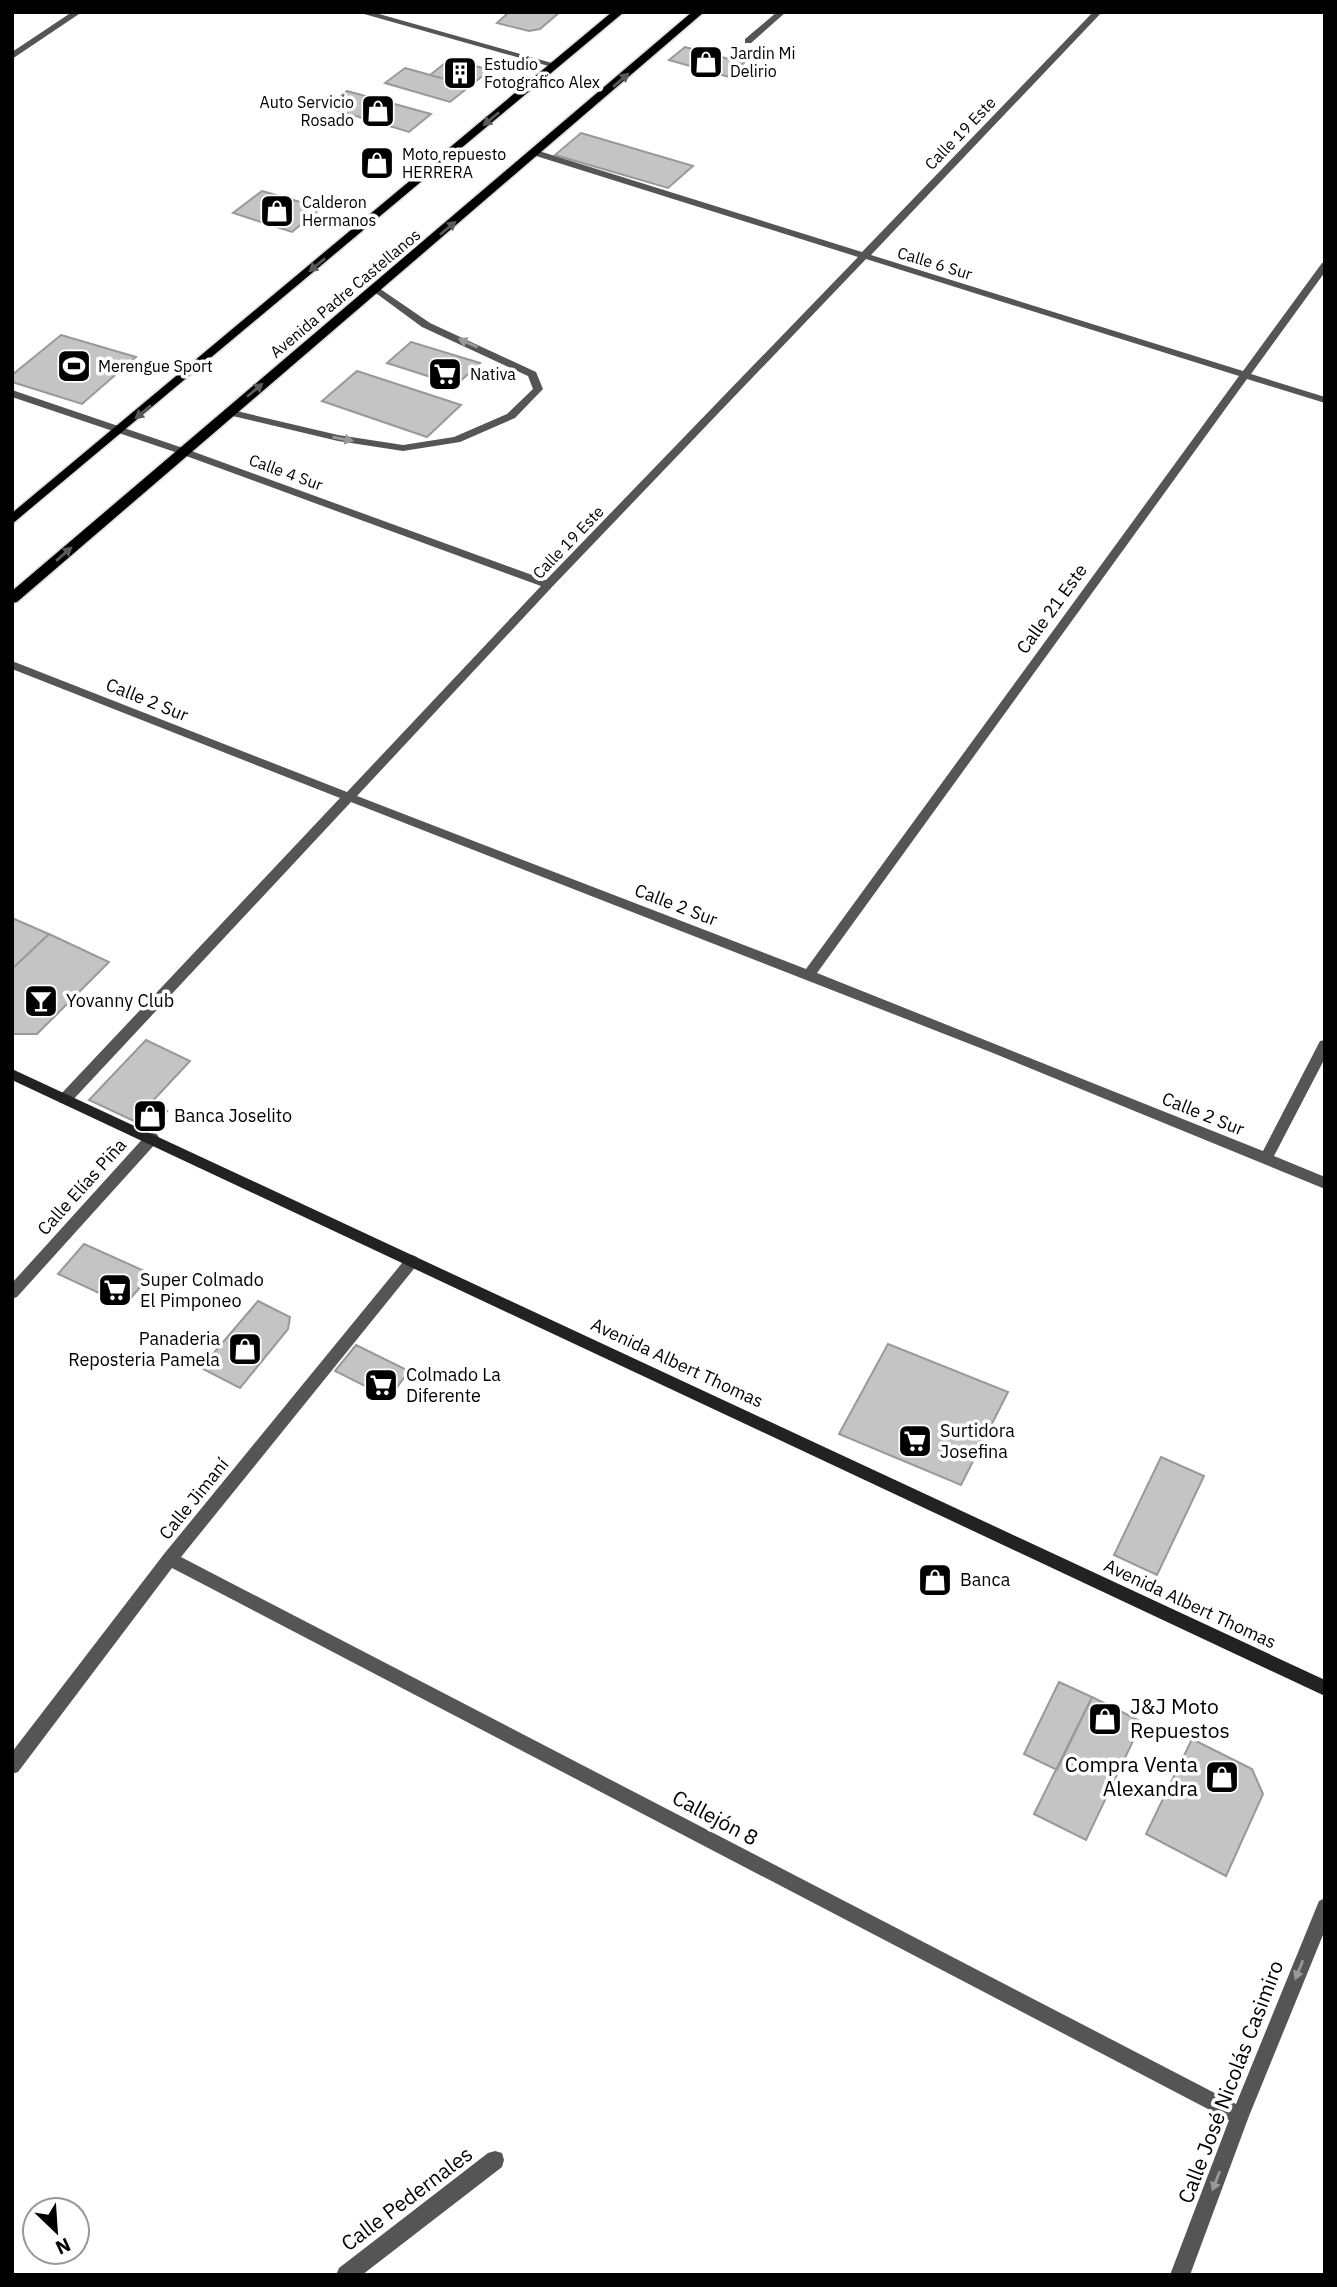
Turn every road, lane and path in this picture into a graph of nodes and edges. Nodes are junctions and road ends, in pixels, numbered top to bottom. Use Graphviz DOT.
graph roads {
  1 [pos="78,12"];
  2 [pos="361,12"];
  3 [pos="619,12"];
  4 [pos="699,12"];
  5 [pos="782,12"];
  6 [pos="1098,12"];
  7 [pos="748,41"];
  8 [pos="12,56"];
  9 [pos="555,65"];
  10 [pos="536,153"];
  11 [pos="863,257"];
  12 [pos="1325,264"];
  13 [pos="376,289"];
  14 [pos="1243,376"];
  15 [pos="12,393"];
  16 [pos="1325,400"];
  17 [pos="228,412"];
  18 [pos="122,430"];
  19 [pos="182,451"];
  20 [pos="12,520"];
  21 [pos="548,585"];
  22 [pos="12,599"];
  23 [pos="12,665"];
  24 [pos="348,799"];
  25 [pos="809,975"];
  26 [pos="1325,1045"];
  27 [pos="12,1074"];
  28 [pos="65,1099"];
  29 [pos="152,1138"];
  30 [pos="1266,1158"];
  31 [pos="1325,1183"];
  32 [pos="412,1261"];
  33 [pos="12,1293"];
  34 [pos="170,1559"];
  35 [pos="1325,1688"];
  36 [pos="12,1766"];
  37 [pos="1325,1906"];
  38 [pos="1240,2116"];
  39 [pos="495,2160"];
  40 [pos="346,2275"];
  41 [pos="1180,2275"];
  1 -- 8 [label="street"];
  2 -- 9 [label="street"];
  3 -- 9 [label="main road"];
  10 -- 4 [label="main road, Avenida Padre Castellanos, one-way"];
  5 -- 7 [label="street"];
  6 -- 11 [label="street, Calle 19 Este"];
  9 -- 18 [label="main road, one-way"];
  10 -- 11 [label="street, Calle 6 Sur"];
  13 -- 10 [label="main road, Avenida Padre Castellanos, one-way"];
  11 -- 14 [label="street, Calle 6 Sur"];
  11 -- 21 [label="street, Calle 19 Este"];
  12 -- 14 [label="street, Calle 21 Este"];
  17 -- 13 [label="main road, Avenida Padre Castellanos, one-way"];
  17 -- 13 [label="street, one-way"];
  14 -- 16 [label="street, Calle 6 Sur"];
  14 -- 25 [label="street, Calle 21 Este"];
  15 -- 18 [label="street, Calle 4 Sur"];
  17 -- 19 [label="main road, Avenida Padre Castellanos"];
  18 -- 19 [label="street, Calle 4 Sur"];
  18 -- 20 [label="main road"];
  19 -- 21 [label="street, Calle 4 Sur"];
  22 -- 19 [label="main road, Avenida Padre Castellanos, one-way"];
  21 -- 24 [label="street, Calle 19 Este"];
  23 -- 24 [label="street, Calle 2 Sur"];
  24 -- 25 [label="street, Calle 2 Sur"];
  24 -- 28 [label="street, Calle 19 Este"];
  25 -- 30 [label="street, Calle 2 Sur"];
  26 -- 30 [label="street"];
  27 -- 28 [label="main road, Avenida Albert Thomas"];
  28 -- 29 [label="main road, Avenida Albert Thomas"];
  29 -- 32 [label="main road, Avenida Albert Thomas"];
  29 -- 33 [label="street, Calle Elías Piña"];
  30 -- 31 [label="street, Calle 2 Sur"];
  32 -- 34 [label="street, Calle Jimaní"];
  32 -- 35 [label="main road, Avenida Albert Thomas"];
  34 -- 36 [label="street, Calle Jimaní"];
  34 -- 38 [label="street, Callejón 8"];
  37 -- 38 [label="street, Calle José Nicolás Casimiro, one-way"];
  38 -- 41 [label="street, Calle José Nicolás Casimiro, one-way"];
  39 -- 40 [label="street, Calle Pedernales"];
}
